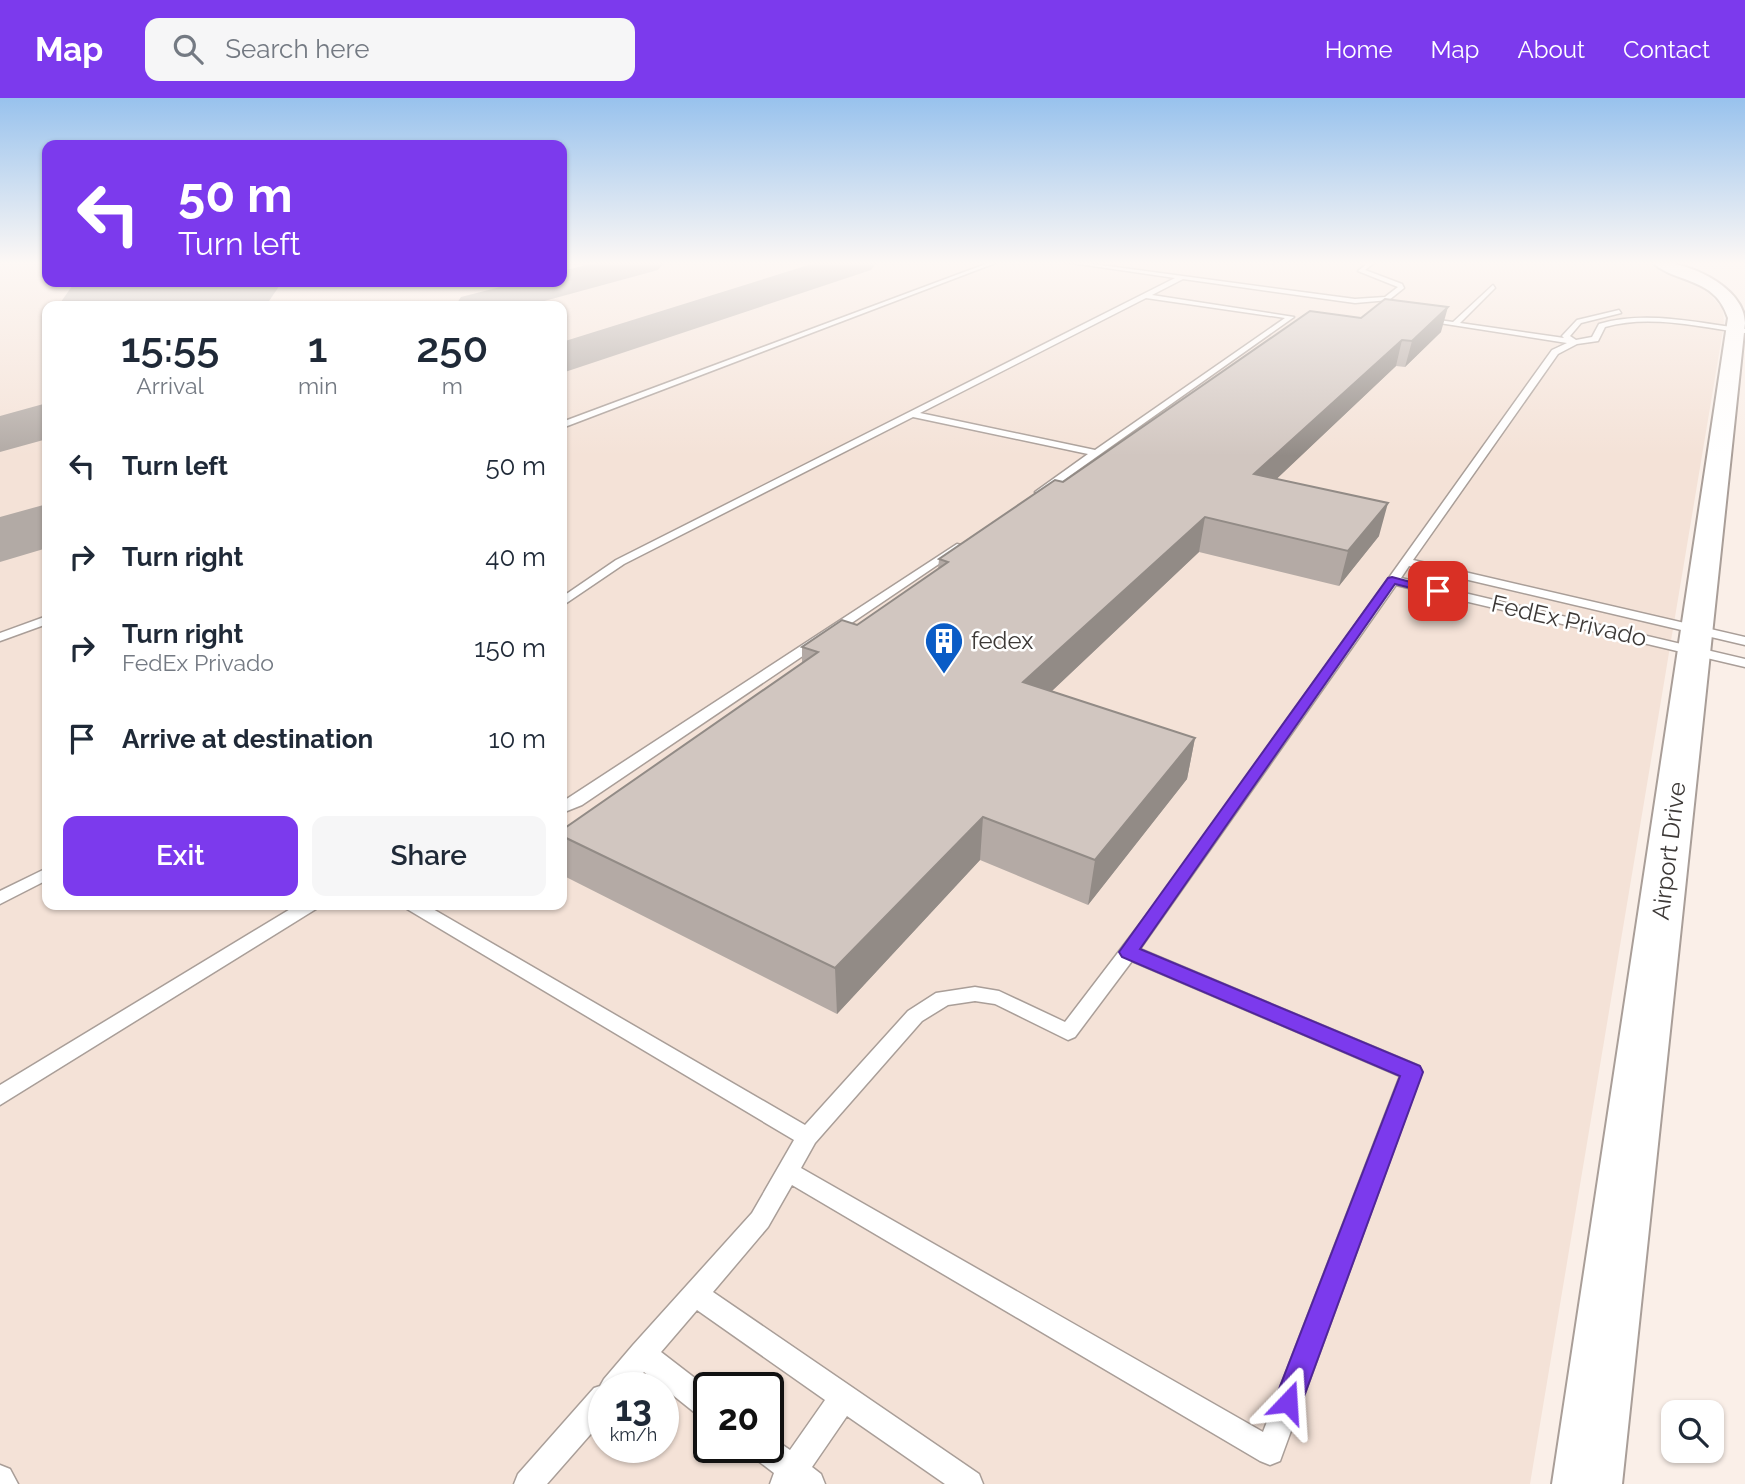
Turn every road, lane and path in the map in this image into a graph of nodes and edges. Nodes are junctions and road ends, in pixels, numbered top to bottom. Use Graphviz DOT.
graph roads {
  1 [pos="823,327"];
  2 [pos="1085,327"];
  3 [pos="1278,327"];
  4 [pos="1466,327"];
  5 [pos="1574,327"];
  6 [pos="1602,327"];
  7 [pos="1735,327"];
  8 [pos="1600,331"];
  9 [pos="1595,339"];
  10 [pos="1575,342"];
  11 [pos="912,414"];
  12 [pos="567,423"];
  13 [pos="1097,453"];
  14 [pos="1028,500"];
  15 [pos="970,539"];
  16 [pos="1405,562"];
  17 [pos="1392,580"];
  18 [pos="567,599"];
  19 [pos="42,622"];
  20 [pos="0,637"];
  21 [pos="1720,646"];
  22 [pos="567,806"];
  23 [pos="42,876"];
  24 [pos="0,898"];
  25 [pos="302,910"];
  26 [pos="425,910"];
  27 [pos="1129,952"];
  28 [pos="0,1096"];
  29 [pos="807,1137"];
  30 [pos="787,1171"];
  31 [pos="695,1293"];
  32 [pos="642,1354"];
  33 [pos="626,1372"];
  34 [pos="693,1394"];
  35 [pos="844,1397"];
  36 [pos="588,1416"];
  37 [pos="779,1463"];
  38 [pos="0,1479"];
  39 [pos="796,1480"];
  40 [pos="4,1484"];
  41 [pos="528,1484"];
  42 [pos="969,1484"];
  43 [pos="1587,1484"];
  1 -- 12 [label="lane"];
  2 -- 11 [label="lane"];
  3 -- 13 [label="lane"];
  4 -- 10 [label="lane"];
  5 -- 10 [label="lane"];
  6 -- 8 [label="lane"];
  7 -- 21 [label="main road, Airport Drive"];
  8 -- 9 [label="lane"];
  9 -- 10 [label="lane"];
  10 -- 16 [label="lane"];
  11 -- 13 [label="lane"];
  11 -- 18 [label="lane"];
  13 -- 14 [label="lane"];
  15 -- 22 [label="lane"];
  16 -- 17 [label="lane"];
  16 -- 21 [label="lane, FedEx Privado"];
  17 -- 21 [label="lane, FedEx Privado"];
  17 -- 27 [label="lane"];
  19 -- 20 [label="lane"];
  21 -- 43 [label="main road, Airport Drive"];
  23 -- 24 [label="lane"];
  25 -- 28 [label="lane"];
  26 -- 29 [label="lane"];
  27 -- 29 [label="lane"];
  27 -- 30 [label="lane"];
  29 -- 30 [label="lane"];
  30 -- 31 [label="lane"];
  31 -- 32 [label="lane"];
  31 -- 35 [label="lane"];
  32 -- 33 [label="lane"];
  32 -- 34 [label="lane"];
  35 -- 39 [label="lane"];
  35 -- 42 [label="lane"];
  36 -- 41 [label="lane"];
  37 -- 39 [label="lane"];
  38 -- 40 [label="lane"];
}
